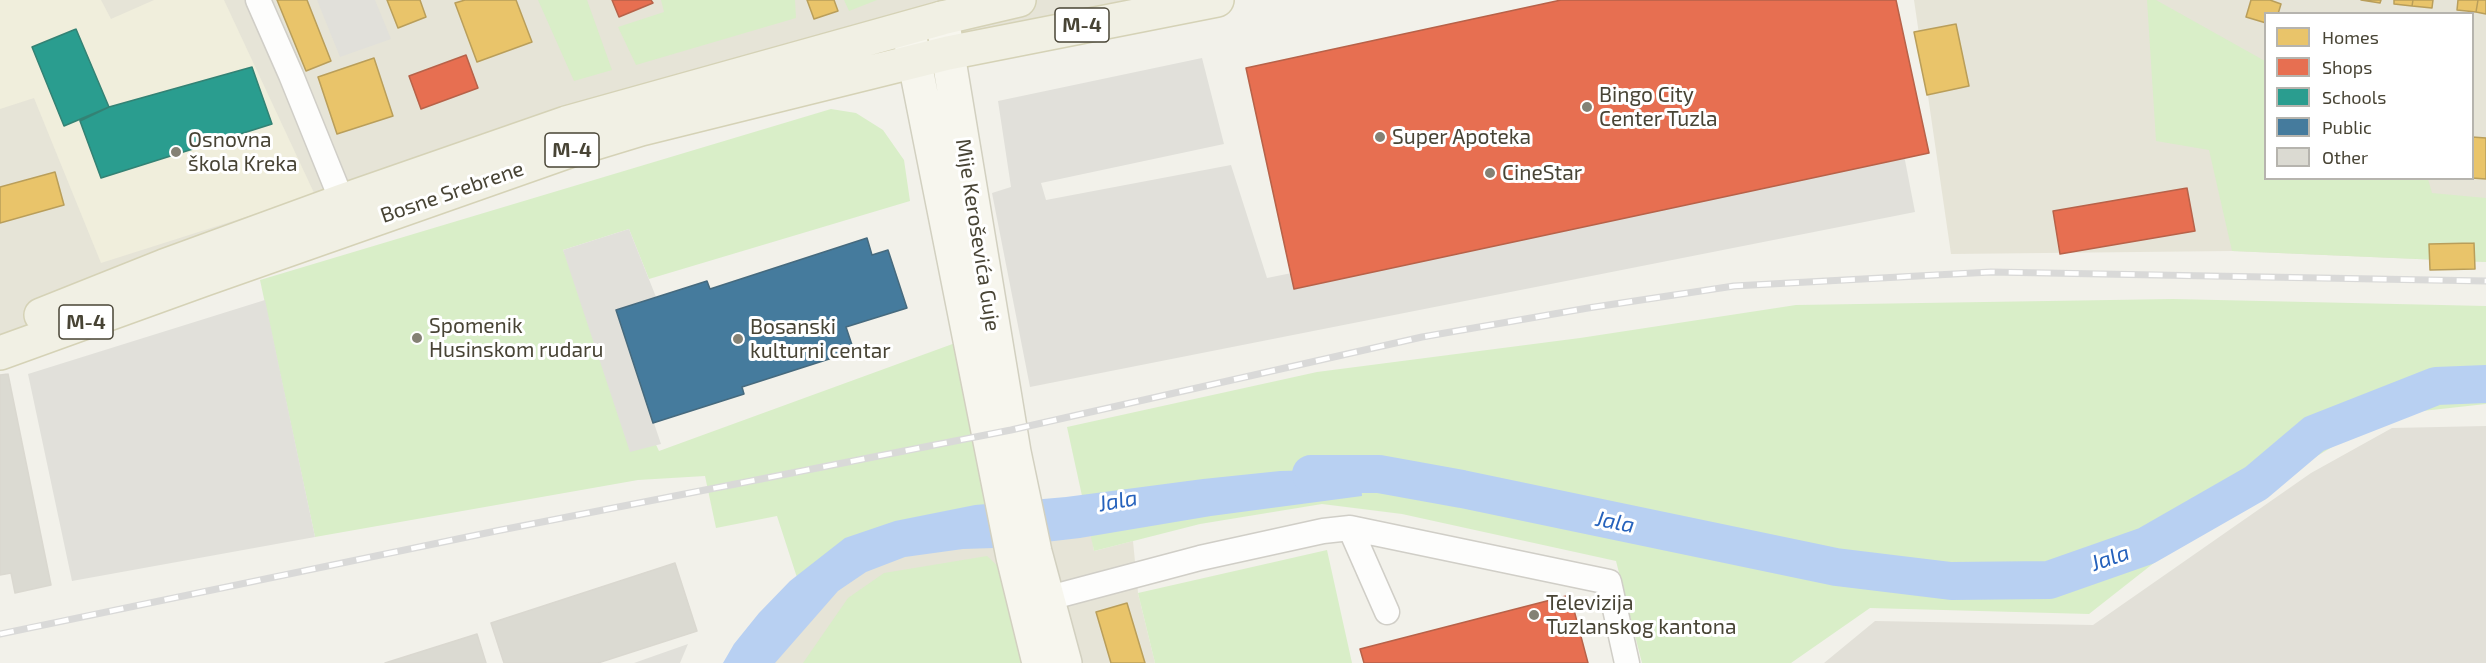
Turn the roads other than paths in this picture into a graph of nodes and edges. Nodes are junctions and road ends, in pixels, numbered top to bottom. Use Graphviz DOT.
graph roads {
  1 [pos="258,0"];
  2 [pos="1019,0"];
  3 [pos="1217,0"];
  4 [pos="942,18"];
  5 [pos="908,29"];
  6 [pos="948,53"];
  7 [pos="915,62"];
  8 [pos="342,201"];
  9 [pos="0,331"];
  10 [pos="0,353"];
  11 [pos="1003,453"];
  12 [pos="1350,528"];
  13 [pos="1036,601"];
  14 [pos="1387,612"];
  15 [pos="1040,663"];
  16 [pos="1065,663"];
  17 [pos="1627,663"];
  1 -- 8 [label="street"];
  2 -- 4 [label="main road, M-4"];
  3 -- 6 [label="main road, M-4"];
  4 -- 5 [label="main road, M-4"];
  4 -- 6 [label="main road, Mije Keroševića Guje"];
  5 -- 7 [label="main road, Mije Keroševića Guje"];
  5 -- 8 [label="main road, Bosne Srebrene / M-4"];
  6 -- 7 [label="main road, Bosne Srebrene / M-4"];
  6 -- 11 [label="main road, Mije Keroševića Guje"];
  7 -- 10 [label="main road, Bosne Srebrene / M-4"];
  7 -- 11 [label="main road, Mije Keroševića Guje"];
  8 -- 9 [label="main road, Bosne Srebrene / M-4"];
  11 -- 13 [label="main road"];
  12 -- 13 [label="street"];
  12 -- 14 [label="street"];
  12 -- 17 [label="street"];
  13 -- 15 [label="main road"];
  13 -- 16 [label="main road"];
}
